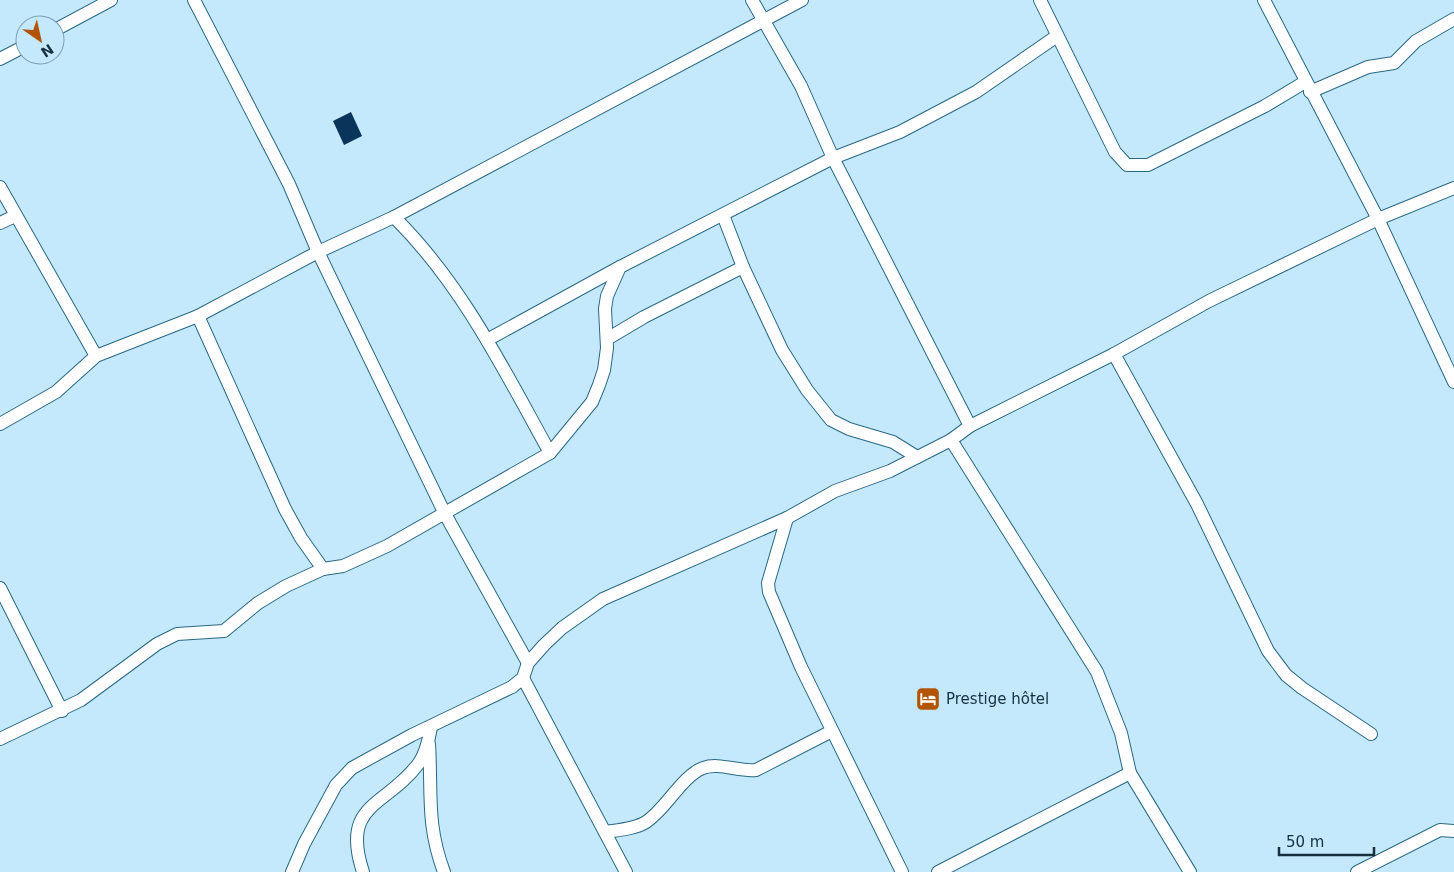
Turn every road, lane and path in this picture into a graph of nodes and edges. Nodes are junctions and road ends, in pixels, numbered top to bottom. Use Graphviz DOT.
graph roads {
  1 [pos="111,0"];
  2 [pos="194,0"];
  3 [pos="752,0"];
  4 [pos="802,0"];
  5 [pos="1040,0"];
  6 [pos="1264,0"];
  7 [pos="763,19"];
  8 [pos="1454,19"];
  9 [pos="65,25"];
  10 [pos="1057,36"];
  11 [pos="15,51"];
  12 [pos="0,59"];
  13 [pos="1307,87"];
  14 [pos="834,158"];
  15 [pos="0,187"];
  16 [pos="1454,188"];
  17 [pos="723,215"];
  18 [pos="15,216"];
  19 [pos="394,217"];
  20 [pos="1378,220"];
  21 [pos="0,223"];
  22 [pos="318,252"];
  23 [pos="620,267"];
  24 [pos="743,267"];
  25 [pos="198,316"];
  26 [pos="608,339"];
  27 [pos="487,340"];
  28 [pos="1114,354"];
  29 [pos="96,356"];
  30 [pos="1454,382"];
  31 [pos="0,424"];
  32 [pos="970,426"];
  33 [pos="951,440"];
  34 [pos="550,453"];
  35 [pos="917,457"];
  36 [pos="446,514"];
  37 [pos="787,518"];
  38 [pos="323,569"];
  39 [pos="0,588"];
  40 [pos="528,663"];
  41 [pos="523,678"];
  42 [pos="62,711"];
  43 [pos="431,727"];
  44 [pos="832,731"];
  45 [pos="1370,734"];
  46 [pos="0,739"];
  47 [pos="429,741"];
  48 [pos="1130,773"];
  49 [pos="1454,831"];
  50 [pos="605,832"];
  51 [pos="292,872"];
  52 [pos="362,872"];
  53 [pos="444,872"];
  54 [pos="626,872"];
  55 [pos="902,872"];
  56 [pos="938,872"];
  57 [pos="1190,872"];
  58 [pos="1357,872"];
  1 -- 9 [label="street"];
  2 -- 22 [label="street"];
  3 -- 7 [label="street"];
  4 -- 7 [label="street"];
  5 -- 10 [label="street"];
  6 -- 13 [label="street"];
  7 -- 14 [label="street"];
  7 -- 19 [label="street"];
  8 -- 13 [label="street"];
  10 -- 13 [label="street"];
  10 -- 14 [label="street"];
  11 -- 12 [label="street"];
  13 -- 20 [label="street"];
  14 -- 17 [label="street"];
  14 -- 32 [label="street"];
  15 -- 18 [label="street"];
  16 -- 20 [label="street"];
  17 -- 23 [label="street"];
  17 -- 24 [label="street"];
  18 -- 21 [label="street"];
  18 -- 29 [label="street"];
  19 -- 22 [label="street"];
  19 -- 27 [label="street"];
  20 -- 28 [label="street"];
  20 -- 30 [label="street"];
  22 -- 25 [label="street"];
  22 -- 36 [label="street"];
  23 -- 26 [label="street"];
  23 -- 27 [label="street"];
  24 -- 26 [label="street"];
  24 -- 35 [label="street"];
  25 -- 29 [label="street"];
  25 -- 38 [label="street"];
  26 -- 34 [label="street"];
  27 -- 34 [label="street"];
  28 -- 32 [label="street"];
  28 -- 45 [label="street"];
  29 -- 31 [label="street"];
  32 -- 33 [label="street"];
  33 -- 35 [label="street"];
  33 -- 48 [label="street"];
  34 -- 36 [label="street"];
  35 -- 37 [label="street"];
  36 -- 38 [label="street"];
  36 -- 40 [label="street"];
  37 -- 40 [label="street"];
  37 -- 44 [label="street"];
  38 -- 42 [label="street"];
  39 -- 42 [label="street"];
  40 -- 41 [label="street"];
  41 -- 43 [label="street"];
  41 -- 50 [label="street"];
  42 -- 46 [label="street"];
  43 -- 47 [label="street"];
  43 -- 51 [label="street"];
  44 -- 50 [label="street"];
  44 -- 55 [label="street"];
  47 -- 52 [label="street"];
  47 -- 53 [label="street"];
  48 -- 56 [label="street"];
  48 -- 57 [label="street"];
  49 -- 58 [label="street"];
  50 -- 54 [label="street"];
}
